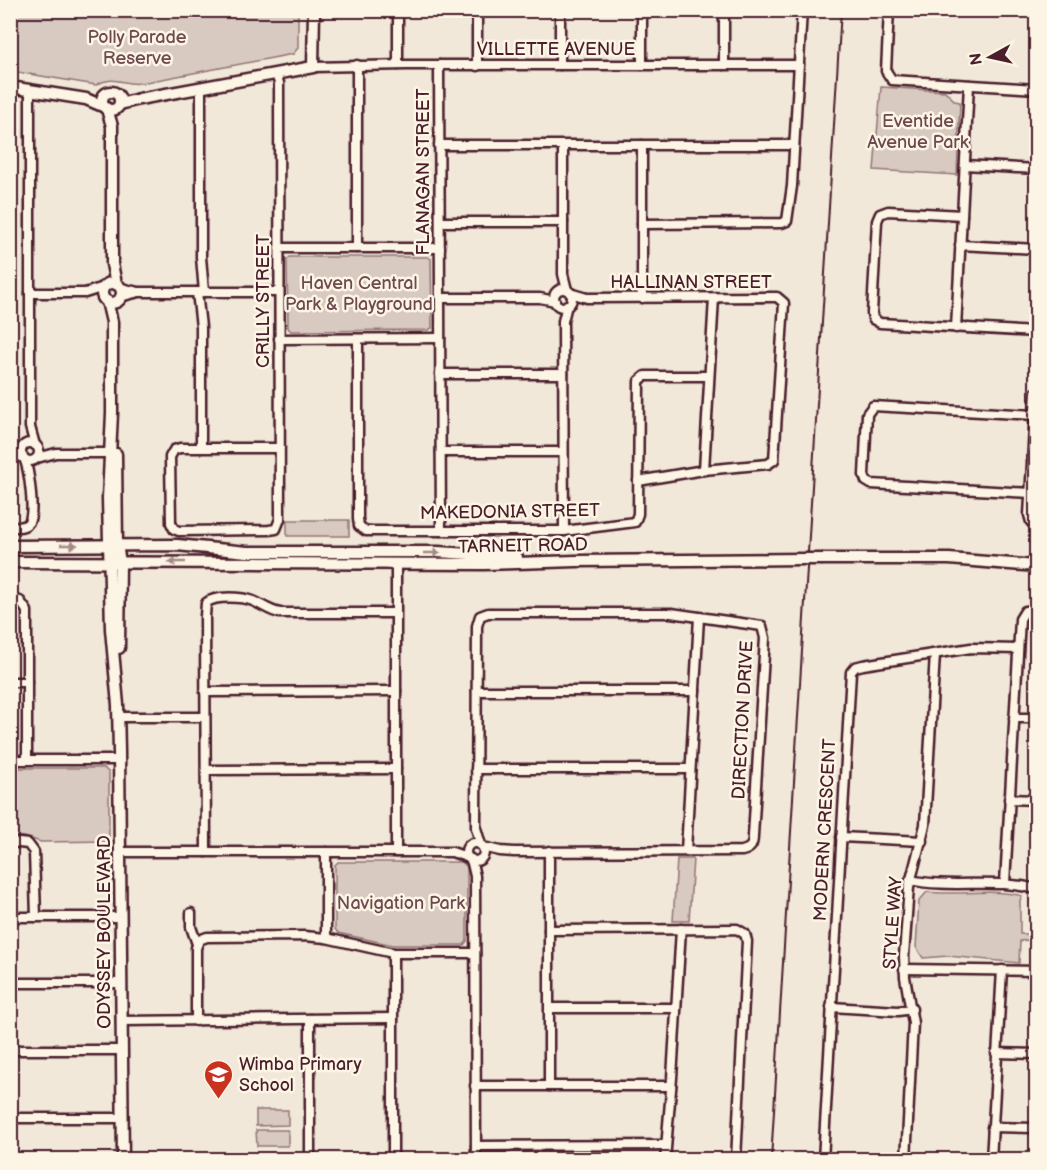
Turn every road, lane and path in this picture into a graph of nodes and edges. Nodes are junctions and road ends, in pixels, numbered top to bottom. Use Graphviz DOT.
graph roads {
  1 [pos="314,10"];
  2 [pos="398,10"];
  3 [pos="477,10"];
  4 [pos="560,10"];
  5 [pos="642,10"];
  6 [pos="724,10"];
  7 [pos="802,10"];
  8 [pos="889,10"];
  9 [pos="357,65"];
  10 [pos="398,65"];
  11 [pos="439,65"];
  12 [pos="560,65"];
  13 [pos="642,65"];
  14 [pos="724,65"];
  15 [pos="799,65"];
  16 [pos="477,66"];
  17 [pos="313,67"];
  18 [pos="276,74"];
  19 [pos="969,85"];
  20 [pos="10,87"];
  21 [pos="201,88"];
  22 [pos="1036,89"];
  23 [pos="30,90"];
  24 [pos="86,99"];
  25 [pos="113,105"];
  26 [pos="439,145"];
  27 [pos="642,145"];
  28 [pos="794,145"];
  29 [pos="563,146"];
  30 [pos="965,165"];
  31 [pos="1036,169"];
  32 [pos="962,215"];
  33 [pos="440,222"];
  34 [pos="563,222"];
  35 [pos="642,224"];
  36 [pos="960,245"];
  37 [pos="279,248"];
  38 [pos="357,248"];
  39 [pos="440,248"];
  40 [pos="1036,249"];
  41 [pos="112,292"];
  42 [pos="201,292"];
  43 [pos="279,292"];
  44 [pos="30,293"];
  45 [pos="440,298"];
  46 [pos="563,298"];
  47 [pos="642,298"];
  48 [pos="714,298"];
  49 [pos="956,328"];
  50 [pos="1036,332"];
  51 [pos="440,338"];
  52 [pos="279,339"];
  53 [pos="357,339"];
  54 [pos="440,374"];
  55 [pos="563,374"];
  56 [pos="709,376"];
  57 [pos="1036,392"];
  58 [pos="1035,415"];
  59 [pos="30,427"];
  60 [pos="24,447"];
  61 [pos="36,447"];
  62 [pos="201,448"];
  63 [pos="280,448"];
  64 [pos="441,452"];
  65 [pos="563,452"];
  66 [pos="10,453"];
  67 [pos="56,453"];
  68 [pos="113,453"];
  69 [pos="23,458"];
  70 [pos="36,459"];
  71 [pos="704,470"];
  72 [pos="30,478"];
  73 [pos="638,481"];
  74 [pos="1030,493"];
  75 [pos="1035,525"];
  76 [pos="10,527"];
  77 [pos="441,531"];
  78 [pos="564,531"];
  79 [pos="113,545"];
  80 [pos="10,546"];
  81 [pos="311,553"];
  82 [pos="409,553"];
  83 [pos="566,561"];
  84 [pos="10,562"];
  85 [pos="115,562"];
  86 [pos="396,563"];
  87 [pos="1036,566"];
  88 [pos="10,599"];
  89 [pos="1036,610"];
  90 [pos="396,613"];
  91 [pos="699,617"];
  92 [pos="1018,649"];
  93 [pos="935,654"];
  94 [pos="10,682"];
  95 [pos="27,682"];
  96 [pos="396,691"];
  97 [pos="477,691"];
  98 [pos="694,691"];
  99 [pos="205,692"];
  100 [pos="118,717"];
  101 [pos="205,717"];
  102 [pos="1014,718"];
  103 [pos="1036,718"];
  104 [pos="10,760"];
  105 [pos="27,760"];
  106 [pos="119,760"];
  107 [pos="396,769"];
  108 [pos="476,769"];
  109 [pos="690,769"];
  110 [pos="206,770"];
  111 [pos="1009,800"];
  112 [pos="1036,800"];
  113 [pos="476,828"];
  114 [pos="841,837"];
  115 [pos="922,841"];
  116 [pos="10,842"];
  117 [pos="470,845"];
  118 [pos="482,846"];
  119 [pos="500,851"];
  120 [pos="549,851"];
  121 [pos="686,851"];
  122 [pos="120,852"];
  123 [pos="206,852"];
  124 [pos="326,852"];
  125 [pos="396,852"];
  126 [pos="452,852"];
  127 [pos="482,857"];
  128 [pos="470,859"];
  129 [pos="475,876"];
  130 [pos="910,880"];
  131 [pos="1005,884"];
  132 [pos="1036,889"];
  133 [pos="191,913"];
  134 [pos="121,916"];
  135 [pos="10,917"];
  136 [pos="36,917"];
  137 [pos="681,929"];
  138 [pos="549,930"];
  139 [pos="326,938"];
  140 [pos="197,944"];
  141 [pos="475,952"];
  142 [pos="393,953"];
  143 [pos="904,969"];
  144 [pos="1002,970"];
  145 [pos="1036,971"];
  146 [pos="10,983"];
  147 [pos="121,983"];
  148 [pos="831,1007"];
  149 [pos="550,1008"];
  150 [pos="676,1008"];
  151 [pos="912,1009"];
  152 [pos="393,1018"];
  153 [pos="310,1019"];
  154 [pos="121,1021"];
  155 [pos="196,1021"];
  156 [pos="10,1050"];
  157 [pos="122,1050"];
  158 [pos="996,1053"];
  159 [pos="1036,1054"];
  160 [pos="475,1086"];
  161 [pos="549,1086"];
  162 [pos="671,1086"];
  163 [pos="10,1118"];
  164 [pos="123,1118"];
  165 [pos="992,1127"];
  166 [pos="1036,1128"];
  167 [pos="666,1145"];
  168 [pos="476,1146"];
  169 [pos="123,1160"];
  170 [pos="310,1160"];
  171 [pos="393,1160"];
  172 [pos="476,1160"];
  173 [pos="665,1160"];
  174 [pos="736,1160"];
  175 [pos="823,1160"];
  176 [pos="906,1160"];
  177 [pos="991,1160"];
  1 -- 17 [label="street"];
  2 -- 10 [label="street"];
  3 -- 16 [label="street"];
  4 -- 12 [label="street"];
  5 -- 13 [label="street"];
  6 -- 14 [label="street"];
  7 -- 15 [label="street"];
  8 -- 19 [label="street"];
  9 -- 10 [label="street, VILLETTE AVENUE"];
  9 -- 17 [label="street, VILLETTE AVENUE"];
  9 -- 38 [label="street"];
  10 -- 11 [label="street, VILLETTE AVENUE"];
  11 -- 16 [label="street, VILLETTE AVENUE"];
  11 -- 26 [label="street, FLANAGAN STREET"];
  12 -- 13 [label="street, VILLETTE AVENUE"];
  12 -- 16 [label="street, VILLETTE AVENUE"];
  13 -- 14 [label="street, VILLETTE AVENUE"];
  14 -- 15 [label="street, VILLETTE AVENUE"];
  15 -- 28 [label="street"];
  17 -- 18 [label="street"];
  18 -- 21 [label="street"];
  18 -- 37 [label="street, CRILLY STREET"];
  19 -- 22 [label="street"];
  19 -- 30 [label="street"];
  20 -- 23 [label="street"];
  21 -- 25 [label="street"];
  21 -- 42 [label="street"];
  23 -- 24 [label="street"];
  23 -- 44 [label="street"];
  24 -- 25 [label="street"];
  24 -- 25 [label="street, ODYSSEY BOULEVARD"];
  25 -- 41 [label="street, ODYSSEY BOULEVARD"];
  26 -- 29 [label="street"];
  26 -- 33 [label="street, FLANAGAN STREET"];
  27 -- 28 [label="street"];
  27 -- 29 [label="street"];
  27 -- 35 [label="street"];
  28 -- 35 [label="street"];
  29 -- 34 [label="street"];
  30 -- 31 [label="street"];
  30 -- 32 [label="street"];
  32 -- 36 [label="street"];
  32 -- 49 [label="street"];
  33 -- 34 [label="street"];
  33 -- 39 [label="street, FLANAGAN STREET"];
  34 -- 46 [label="street"];
  35 -- 47 [label="street"];
  36 -- 40 [label="street"];
  36 -- 49 [label="street"];
  37 -- 38 [label="street"];
  37 -- 43 [label="street, CRILLY STREET"];
  38 -- 39 [label="street"];
  39 -- 45 [label="street, FLANAGAN STREET"];
  41 -- 42 [label="street"];
  41 -- 44 [label="street"];
  41 -- 68 [label="street, ODYSSEY BOULEVARD"];
  42 -- 43 [label="street"];
  42 -- 62 [label="street"];
  43 -- 52 [label="street, CRILLY STREET"];
  44 -- 59 [label="street"];
  45 -- 46 [label="street"];
  45 -- 51 [label="street, FLANAGAN STREET"];
  46 -- 47 [label="street, HALLINAN STREET"];
  46 -- 55 [label="street"];
  47 -- 48 [label="street, HALLINAN STREET"];
  48 -- 56 [label="street"];
  48 -- 71 [label="street, HALLINAN STREET"];
  49 -- 50 [label="street"];
  51 -- 53 [label="street"];
  51 -- 54 [label="street, FLANAGAN STREET"];
  52 -- 53 [label="street"];
  52 -- 63 [label="street, CRILLY STREET"];
  53 -- 77 [label="street, MAKEDONIA STREET"];
  54 -- 55 [label="street"];
  54 -- 64 [label="street, FLANAGAN STREET"];
  55 -- 65 [label="street"];
  56 -- 71 [label="street"];
  56 -- 73 [label="street, MAKEDONIA STREET"];
  57 -- 58 [label="street"];
  58 -- 74 [label="street"];
  58 -- 74 [label="street"];
  59 -- 60 [label="street"];
  59 -- 61 [label="street"];
  60 -- 61 [label="street"];
  60 -- 66 [label="street"];
  60 -- 69 [label="street"];
  61 -- 67 [label="street"];
  61 -- 70 [label="street"];
  62 -- 63 [label="street"];
  62 -- 63 [label="street, CRILLY STREET"];
  64 -- 65 [label="street"];
  64 -- 77 [label="street, FLANAGAN STREET"];
  65 -- 78 [label="street"];
  66 -- 69 [label="street"];
  67 -- 68 [label="street"];
  67 -- 70 [label="street"];
  68 -- 79 [label="street, ODYSSEY BOULEVARD"];
  69 -- 70 [label="street"];
  69 -- 72 [label="street"];
  70 -- 72 [label="street"];
  71 -- 73 [label="street, HALLINAN STREET"];
  72 -- 76 [label="street"];
  73 -- 78 [label="street, MAKEDONIA STREET"];
  74 -- 75 [label="street"];
  77 -- 78 [label="street, MAKEDONIA STREET"];
  80 -- 79 [label="street, one-way"];
  79 -- 81 [label="street"];
  79 -- 85 [label="street, ODYSSEY BOULEVARD"];
  81 -- 82 [label="street"];
  81 -- 86 [label="street"];
  82 -- 83 [label="street, one-way"];
  82 -- 86 [label="street"];
  83 -- 86 [label="street, TARNEIT ROAD"];
  83 -- 87 [label="street, TARNEIT ROAD, bridge"];
  84 -- 85 [label="street, TARNEIT ROAD"];
  86 -- 85 [label="street, TARNEIT ROAD, one-way"];
  85 -- 100 [label="street, ODYSSEY BOULEVARD"];
  86 -- 90 [label="street"];
  88 -- 95 [label="street"];
  89 -- 92 [label="street"];
  90 -- 96 [label="street"];
  90 -- 99 [label="street"];
  91 -- 97 [label="street, DIRECTION DRIVE"];
  91 -- 98 [label="street"];
  91 -- 121 [label="street, DIRECTION DRIVE"];
  92 -- 93 [label="street, MODERN CRESCENT"];
  92 -- 102 [label="street"];
  93 -- 114 [label="street, MODERN CRESCENT"];
  93 -- 115 [label="street, STYLE WAY"];
  94 -- 95 [label="street"];
  95 -- 105 [label="street"];
  96 -- 99 [label="street"];
  96 -- 107 [label="street"];
  97 -- 98 [label="street"];
  97 -- 108 [label="street"];
  98 -- 109 [label="street"];
  99 -- 101 [label="street"];
  100 -- 101 [label="street"];
  100 -- 106 [label="street, ODYSSEY BOULEVARD"];
  101 -- 110 [label="street"];
  102 -- 103 [label="street"];
  102 -- 111 [label="street"];
  104 -- 105 [label="street"];
  105 -- 106 [label="street"];
  106 -- 122 [label="street, ODYSSEY BOULEVARD"];
  107 -- 110 [label="street"];
  107 -- 125 [label="street"];
  108 -- 109 [label="street"];
  108 -- 113 [label="street"];
  109 -- 121 [label="street"];
  110 -- 123 [label="street"];
  111 -- 112 [label="street"];
  111 -- 131 [label="street"];
  113 -- 117 [label="street"];
  113 -- 118 [label="street"];
  114 -- 115 [label="street"];
  114 -- 148 [label="street, MODERN CRESCENT"];
  115 -- 130 [label="street, STYLE WAY"];
  116 -- 136 [label="street"];
  117 -- 118 [label="street"];
  117 -- 126 [label="street"];
  117 -- 128 [label="street"];
  118 -- 119 [label="street"];
  118 -- 127 [label="street"];
  119 -- 120 [label="street"];
  119 -- 127 [label="street"];
  120 -- 121 [label="street"];
  120 -- 138 [label="street"];
  122 -- 123 [label="street"];
  122 -- 134 [label="street, ODYSSEY BOULEVARD"];
  123 -- 124 [label="street"];
  124 -- 125 [label="street"];
  124 -- 139 [label="street"];
  125 -- 126 [label="street"];
  126 -- 128 [label="street"];
  127 -- 128 [label="street"];
  127 -- 129 [label="street"];
  128 -- 129 [label="street"];
  129 -- 141 [label="street"];
  130 -- 131 [label="street"];
  130 -- 143 [label="street, STYLE WAY"];
  131 -- 132 [label="street"];
  133 -- 140 [label="street"];
  134 -- 136 [label="street"];
  134 -- 147 [label="street, ODYSSEY BOULEVARD"];
  135 -- 136 [label="street"];
  137 -- 138 [label="street"];
  137 -- 150 [label="street"];
  137 -- 174 [label="street"];
  138 -- 149 [label="street"];
  139 -- 140 [label="street"];
  139 -- 142 [label="street"];
  140 -- 155 [label="street"];
  141 -- 142 [label="street"];
  141 -- 160 [label="street"];
  142 -- 152 [label="street"];
  143 -- 144 [label="street"];
  143 -- 151 [label="street, STYLE WAY"];
  144 -- 145 [label="street"];
  144 -- 158 [label="street"];
  146 -- 147 [label="street"];
  147 -- 154 [label="street, ODYSSEY BOULEVARD"];
  148 -- 151 [label="street"];
  148 -- 175 [label="street, MODERN CRESCENT"];
  149 -- 150 [label="street"];
  149 -- 161 [label="street"];
  150 -- 162 [label="street"];
  151 -- 176 [label="street, STYLE WAY"];
  152 -- 153 [label="street"];
  152 -- 171 [label="street"];
  153 -- 155 [label="street"];
  153 -- 170 [label="street"];
  154 -- 155 [label="street"];
  154 -- 157 [label="street, ODYSSEY BOULEVARD"];
  156 -- 157 [label="street"];
  157 -- 164 [label="street, ODYSSEY BOULEVARD"];
  158 -- 159 [label="street"];
  158 -- 165 [label="street"];
  160 -- 161 [label="street"];
  160 -- 168 [label="street"];
  161 -- 162 [label="street"];
  162 -- 167 [label="street"];
  163 -- 164 [label="street"];
  164 -- 169 [label="street, ODYSSEY BOULEVARD"];
  165 -- 166 [label="street"];
  165 -- 177 [label="street"];
  167 -- 168 [label="street"];
  167 -- 173 [label="street"];
  168 -- 172 [label="street"];
}
